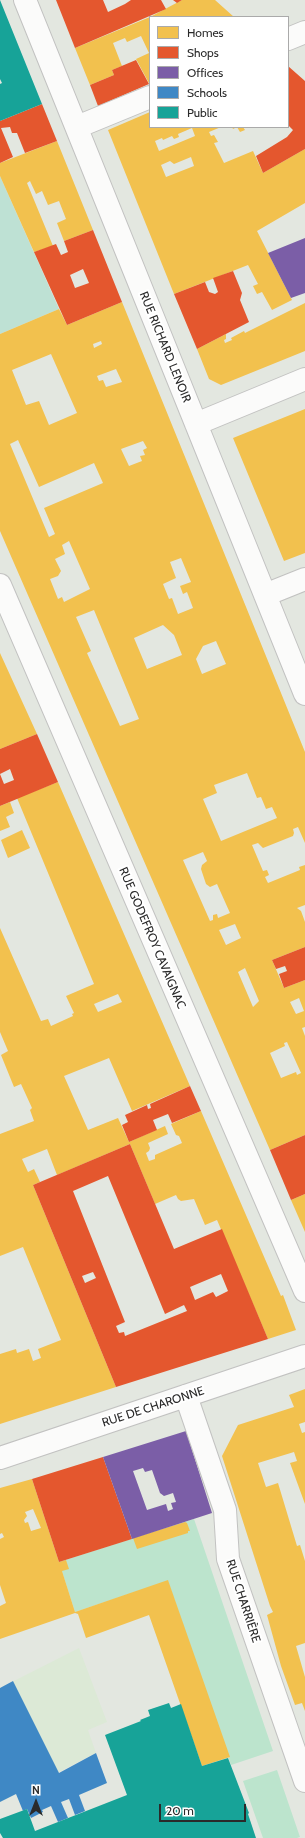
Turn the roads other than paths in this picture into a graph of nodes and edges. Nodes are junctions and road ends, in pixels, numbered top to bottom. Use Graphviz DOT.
graph roads {
  1 [pos="25,0"];
  2 [pos="305,32"];
  3 [pos="289,39"];
  4 [pos="149,97"];
  5 [pos="77,127"];
  6 [pos="305,379"];
  7 [pos="196,424"];
  8 [pos="305,579"];
  9 [pos="0,585"];
  10 [pos="265,595"];
  11 [pos="305,694"];
  12 [pos="305,1292"];
  13 [pos="305,1356"];
  14 [pos="186,1396"];
  15 [pos="0,1458"];
  16 [pos="305,1781"];
  1 -- 5 [label="street, RUE RICHARD LENOIR"];
  2 -- 3 [label="street"];
  4 -- 5 [label="street"];
  5 -- 7 [label="street, RUE RICHARD LENOIR"];
  6 -- 7 [label="street"];
  7 -- 10 [label="street, RUE RICHARD LENOIR"];
  8 -- 10 [label="street"];
  9 -- 12 [label="street, RUE GODEFROY CAVAIGNAC"];
  10 -- 11 [label="street, RUE RICHARD LENOIR"];
  13 -- 14 [label="street, RUE DE CHARONNE"];
  14 -- 15 [label="street, RUE DE CHARONNE"];
  14 -- 16 [label="street, RUE CHARRIÈRE"];
}
